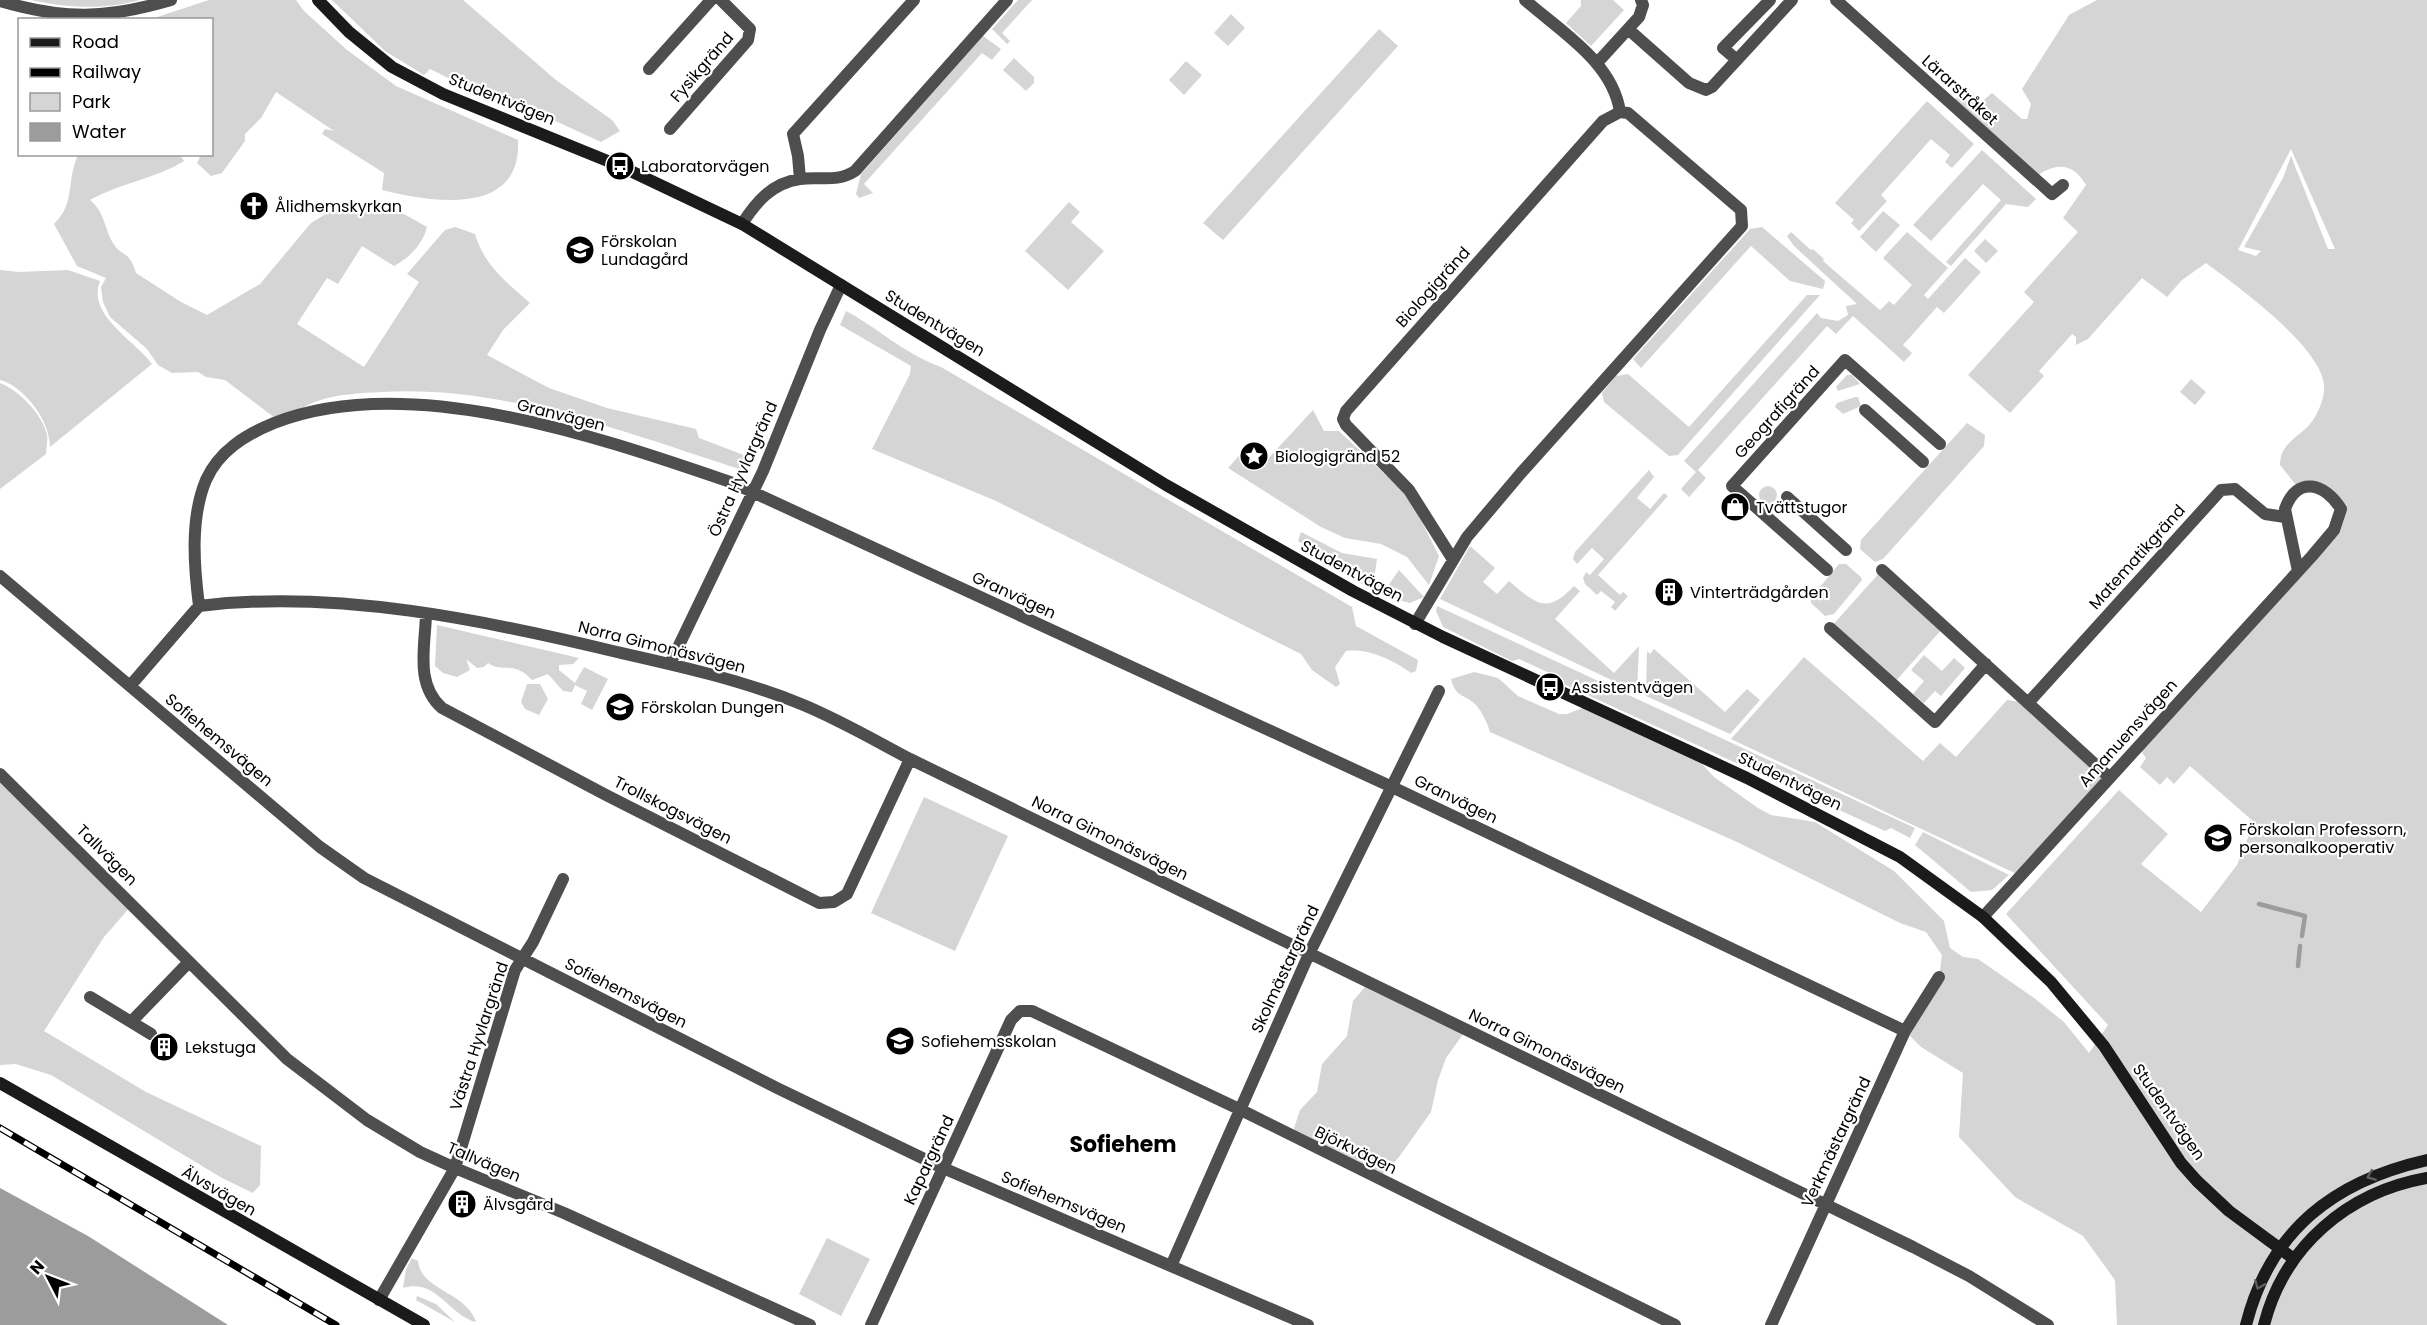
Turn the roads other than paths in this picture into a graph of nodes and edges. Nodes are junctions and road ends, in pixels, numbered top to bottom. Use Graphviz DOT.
graph roads {
  1 [pos="171,0"];
  2 [pos="318,0"];
  3 [pos="711,0"];
  4 [pos="721,0"];
  5 [pos="914,0"];
  6 [pos="1007,0"];
  7 [pos="1525,0"];
  8 [pos="1641,0"];
  9 [pos="1771,0"];
  10 [pos="1836,0"];
  11 [pos="0,2"];
  12 [pos="1788,4"];
  13 [pos="1628,29"];
  14 [pos="1737,60"];
  15 [pos="1597,63"];
  16 [pos="649,69"];
  17 [pos="1620,112"];
  18 [pos="670,129"];
  19 [pos="800,179"];
  20 [pos="2063,185"];
  21 [pos="741,224"];
  22 [pos="841,285"];
  23 [pos="1865,410"];
  24 [pos="1940,444"];
  25 [pos="1923,462"];
  26 [pos="753,493"];
  27 [pos="1787,497"];
  28 [pos="2285,517"];
  29 [pos="1846,550"];
  30 [pos="1452,558"];
  31 [pos="1827,570"];
  32 [pos="1882,570"];
  33 [pos="2298,571"];
  34 [pos="0,576"];
  35 [pos="199,606"];
  36 [pos="426,615"];
  37 [pos="1415,624"];
  38 [pos="1830,628"];
  39 [pos="670,664"];
  40 [pos="1986,664"];
  41 [pos="130,686"];
  42 [pos="1439,691"];
  43 [pos="2028,703"];
  44 [pos="910,759"];
  45 [pos="0,774"];
  46 [pos="2110,778"];
  47 [pos="1392,786"];
  48 [pos="563,879"];
  49 [pos="1983,917"];
  50 [pos="1310,954"];
  51 [pos="521,958"];
  52 [pos="189,962"];
  53 [pos="1939,977"];
  54 [pos="90,997"];
  55 [pos="1020,1011"];
  56 [pos="132,1022"];
  57 [pos="1905,1031"];
  58 [pos="151,1034"];
  59 [pos="0,1083"];
  60 [pos="1239,1109"];
  61 [pos="2427,1160"];
  62 [pos="455,1168"];
  63 [pos="943,1168"];
  64 [pos="2427,1178"];
  65 [pos="1826,1204"];
  66 [pos="2279,1248"];
  67 [pos="2294,1259"];
  68 [pos="1171,1266"];
  69 [pos="379,1300"];
  70 [pos="423,1325"];
  71 [pos="810,1325"];
  72 [pos="871,1325"];
  73 [pos="1308,1325"];
  74 [pos="1675,1325"];
  75 [pos="1771,1325"];
  76 [pos="2048,1325"];
  77 [pos="2246,1325"];
  78 [pos="2264,1325"];
  1 -- 11 [label="street"];
  2 -- 21 [label="street, Studentvägen"];
  3 -- 16 [label="street"];
  4 -- 18 [label="street, Fysikgränd"];
  5 -- 19 [label="street"];
  6 -- 19 [label="street"];
  7 -- 15 [label="street"];
  8 -- 13 [label="street"];
  9 -- 12 [label="street"];
  9 -- 14 [label="street"];
  10 -- 20 [label="street, Lärarstråket"];
  12 -- 14 [label="street"];
  13 -- 14 [label="street"];
  13 -- 15 [label="street"];
  15 -- 17 [label="street"];
  17 -- 30 [label="street, Biologigränd"];
  17 -- 30 [label="street"];
  19 -- 21 [label="street"];
  21 -- 22 [label="street, Studentvägen"];
  22 -- 26 [label="street, Östra Hyvlargränd"];
  22 -- 37 [label="street, Studentvägen"];
  23 -- 25 [label="street"];
  24 -- 31 [label="street, Geografigränd"];
  26 -- 35 [label="street, Granvägen"];
  26 -- 39 [label="street, Östra Hyvlargränd"];
  26 -- 47 [label="street, Granvägen"];
  27 -- 29 [label="street"];
  28 -- 33 [label="street"];
  28 -- 33 [label="street, Amanuensvägen"];
  28 -- 43 [label="street, Matematikgränd"];
  30 -- 37 [label="street"];
  32 -- 40 [label="street"];
  33 -- 46 [label="street, Amanuensvägen"];
  34 -- 41 [label="street, Sofiehemsvägen"];
  35 -- 36 [label="street, Norra Gimonäsvägen"];
  35 -- 41 [label="street"];
  36 -- 39 [label="street, Norra Gimonäsvägen"];
  36 -- 44 [label="street, Trollskogsvägen"];
  37 -- 49 [label="street, Studentvägen"];
  38 -- 40 [label="street"];
  39 -- 44 [label="street, Norra Gimonäsvägen"];
  40 -- 43 [label="street"];
  41 -- 51 [label="street, Sofiehemsvägen"];
  42 -- 47 [label="street, Skolmästargränd"];
  43 -- 46 [label="street"];
  44 -- 50 [label="street, Norra Gimonäsvägen"];
  45 -- 52 [label="street, Tallvägen"];
  46 -- 49 [label="street, Amanuensvägen"];
  47 -- 50 [label="street, Skolmästargränd"];
  47 -- 57 [label="street, Granvägen"];
  48 -- 51 [label="street, Västra Hyvlargränd"];
  49 -- 66 [label="street, Studentvägen"];
  50 -- 60 [label="street, Skolmästargränd"];
  50 -- 65 [label="street, Norra Gimonäsvägen"];
  51 -- 62 [label="street, Västra Hyvlargränd"];
  51 -- 63 [label="street, Sofiehemsvägen"];
  52 -- 56 [label="street"];
  52 -- 62 [label="street, Tallvägen"];
  53 -- 57 [label="street, Verkmästargränd"];
  54 -- 56 [label="street"];
  55 -- 60 [label="street, Björkvägen"];
  55 -- 63 [label="street, Kapargränd"];
  56 -- 58 [label="street"];
  57 -- 65 [label="street, Verkmästargränd"];
  59 -- 69 [label="street, Älvsvägen"];
  60 -- 68 [label="street, Skolmästargränd"];
  60 -- 74 [label="street, Björkvägen"];
  61 -- 66 [label="street, one-way"];
  62 -- 69 [label="street, Västra Hyvlargränd"];
  62 -- 71 [label="street, Tallvägen"];
  63 -- 68 [label="street, Sofiehemsvägen"];
  63 -- 72 [label="street, Kapargränd"];
  64 -- 67 [label="street"];
  65 -- 75 [label="street, Verkmästargränd"];
  65 -- 76 [label="street, Norra Gimonäsvägen"];
  66 -- 67 [label="street, Studentvägen"];
  66 -- 77 [label="street, one-way"];
  67 -- 78 [label="street"];
  68 -- 73 [label="street, Sofiehemsvägen"];
  69 -- 70 [label="street, Älvsvägen"];
}
